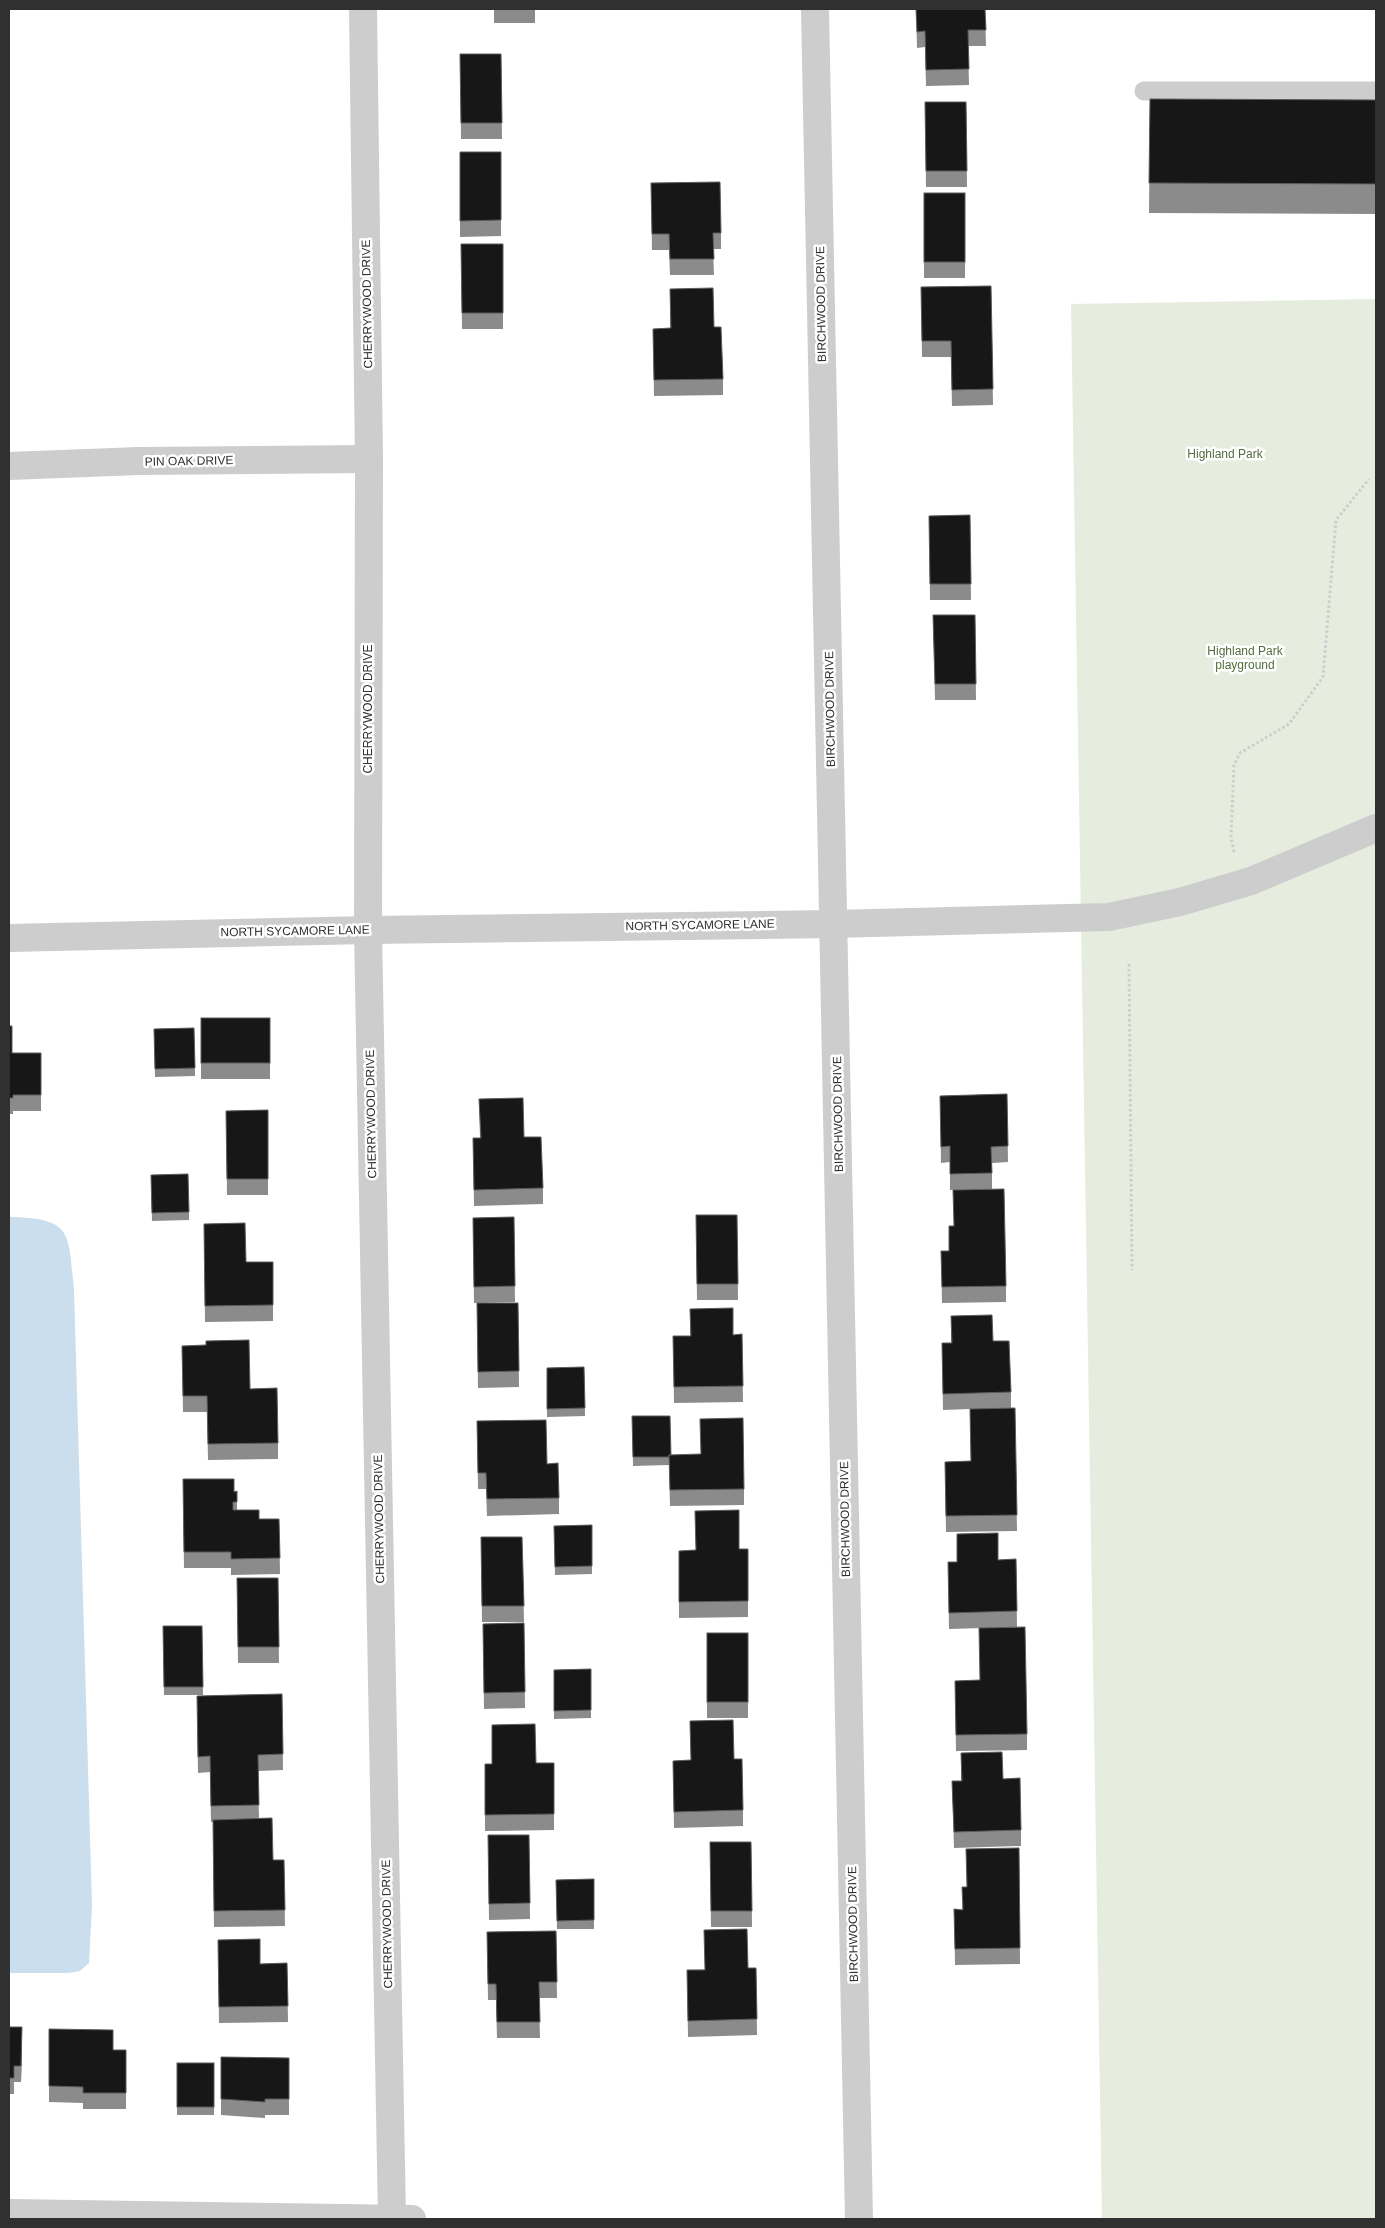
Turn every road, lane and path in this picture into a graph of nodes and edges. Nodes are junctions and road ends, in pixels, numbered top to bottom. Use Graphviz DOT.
graph roads {
  1 [pos="363,9"];
  2 [pos="815,9"];
  3 [pos="1144,91"];
  4 [pos="1376,91"];
  5 [pos="369,459"];
  6 [pos="9,466"];
  7 [pos="1369,479"];
  8 [pos="1376,828"];
  9 [pos="1234,857"];
  10 [pos="834,924"];
  11 [pos="368,930"];
  12 [pos="9,938"];
  13 [pos="1129,964"];
  14 [pos="1132,1270"];
  15 [pos="9,2213"];
  16 [pos="392,2219"];
  17 [pos="412,2219"];
  18 [pos="859,2219"];
  1 -- 5 [label="street, CHERRYWOOD DRIVE"];
  2 -- 10 [label="street, BIRCHWOOD DRIVE"];
  3 -- 4 [label="lane"];
  5 -- 6 [label="street, PIN OAK DRIVE"];
  5 -- 11 [label="street, CHERRYWOOD DRIVE"];
  7 -- 9 [label="path"];
  8 -- 10 [label="street, NORTH SYCAMORE LANE"];
  10 -- 11 [label="street, NORTH SYCAMORE LANE"];
  10 -- 18 [label="street, BIRCHWOOD DRIVE"];
  11 -- 12 [label="street, NORTH SYCAMORE LANE"];
  11 -- 16 [label="street, CHERRYWOOD DRIVE"];
  13 -- 14 [label="path"];
  15 -- 16 [label="street"];
  16 -- 17 [label="street"];
}
